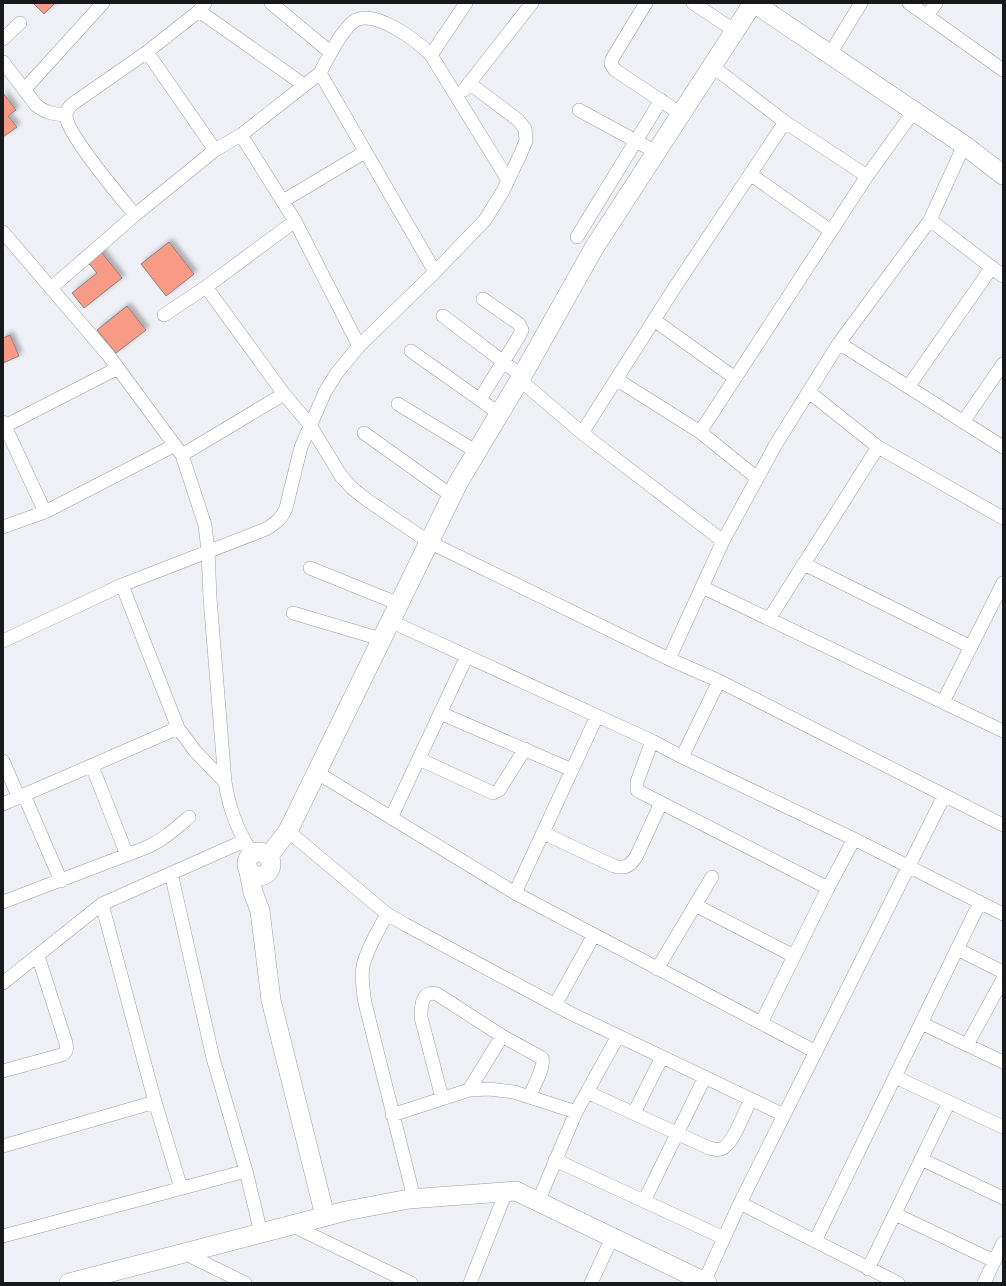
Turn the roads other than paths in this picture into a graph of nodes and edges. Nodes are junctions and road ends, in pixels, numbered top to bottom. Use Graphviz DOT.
graph roads {
  1 [pos="103,3"];
  2 [pos="270,3"];
  3 [pos="466,3"];
  4 [pos="532,3"];
  5 [pos="646,3"];
  6 [pos="693,3"];
  7 [pos="753,3"];
  8 [pos="861,3"];
  9 [pos="909,3"];
  10 [pos="936,3"];
  11 [pos="202,7"];
  12 [pos="928,16"];
  13 [pos="20,23"];
  14 [pos="735,31"];
  15 [pos="3,38"];
  16 [pos="147,52"];
  17 [pos="330,52"];
  18 [pos="830,54"];
  19 [pos="431,55"];
  20 [pos="3,62"];
  21 [pos="712,66"];
  22 [pos="1003,70"];
  23 [pos="320,73"];
  24 [pos="469,83"];
  25 [pos="304,85"];
  26 [pos="24,90"];
  27 [pos="458,98"];
  28 [pos="661,100"];
  29 [pos="579,110"];
  30 [pos="914,111"];
  31 [pos="681,114"];
  32 [pos="66,115"];
  33 [pos="785,122"];
  34 [pos="241,135"];
  35 [pos="636,141"];
  36 [pos="964,144"];
  37 [pos="215,150"];
  38 [pos="365,152"];
  39 [pos="656,152"];
  40 [pos="750,174"];
  41 [pos="1003,175"];
  42 [pos="867,176"];
  43 [pos="508,180"];
  44 [pos="283,201"];
  45 [pos="135,215"];
  46 [pos="930,220"];
  47 [pos="296,222"];
  48 [pos="831,231"];
  49 [pos="3,232"];
  50 [pos="577,237"];
  51 [pos="992,267"];
  52 [pos="435,272"];
  53 [pos="1003,276"];
  54 [pos="206,287"];
  55 [pos="50,288"];
  56 [pos="483,299"];
  57 [pos="164,315"];
  58 [pos="443,316"];
  59 [pos="654,320"];
  60 [pos="839,343"];
  61 [pos="359,346"];
  62 [pos="411,351"];
  63 [pos="503,362"];
  64 [pos="1003,364"];
  65 [pos="118,368"];
  66 [pos="521,378"];
  67 [pos="735,378"];
  68 [pos="616,379"];
  69 [pos="908,387"];
  70 [pos="809,392"];
  71 [pos="284,394"];
  72 [pos="480,399"];
  73 [pos="398,404"];
  74 [pos="500,414"];
  75 [pos="963,422"];
  76 [pos="4,424"];
  77 [pos="310,425"];
  78 [pos="700,432"];
  79 [pos="364,433"];
  80 [pos="582,433"];
  81 [pos="878,447"];
  82 [pos="1003,447"];
  83 [pos="178,450"];
  84 [pos="477,452"];
  85 [pos="757,478"];
  86 [pos="452,496"];
  87 [pos="45,512"];
  88 [pos="1003,518"];
  89 [pos="3,527"];
  90 [pos="723,541"];
  91 [pos="429,542"];
  92 [pos="208,551"];
  93 [pos="804,564"];
  94 [pos="310,568"];
  95 [pos="1003,582"];
  96 [pos="122,584"];
  97 [pos="702,587"];
  98 [pos="399,604"];
  99 [pos="293,614"];
  100 [pos="768,619"];
  101 [pos="390,621"];
  102 [pos="381,639"];
  103 [pos="3,641"];
  104 [pos="971,647"];
  105 [pos="467,656"];
  106 [pos="669,659"];
  107 [pos="719,681"];
  108 [pos="943,702"];
  109 [pos="440,713"];
  110 [pos="597,716"];
  111 [pos="178,728"];
  112 [pos="1003,731"];
  113 [pos="652,741"];
  114 [pos="525,749"];
  115 [pos="682,757"];
  116 [pos="419,759"];
  117 [pos="3,761"];
  118 [pos="92,766"];
  119 [pos="572,770"];
  120 [pos="316,772"];
  121 [pos="224,782"];
  122 [pos="21,796"];
  123 [pos="944,796"];
  124 [pos="661,803"];
  125 [pos="3,804"];
  126 [pos="188,817"];
  127 [pos="391,818"];
  128 [pos="1003,825"];
  129 [pos="288,831"];
  130 [pos="543,833"];
  131 [pos="854,839"];
  132 [pos="254,854"];
  133 [pos="127,855"];
  134 [pos="908,866"];
  135 [pos="171,873"];
  136 [pos="712,877"];
  137 [pos="61,881"];
  138 [pos="828,888"];
  139 [pos="514,893"];
  140 [pos="3,902"];
  141 [pos="980,902"];
  142 [pos="102,904"];
  143 [pos="695,905"];
  144 [pos="388,914"];
  145 [pos="1003,914"];
  146 [pos="594,935"];
  147 [pos="957,948"];
  148 [pos="38,956"];
  149 [pos="794,956"];
  150 [pos="657,969"];
  151 [pos="1003,972"];
  152 [pos="1003,978"];
  153 [pos="3,983"];
  154 [pos="555,1005"];
  155 [pos="921,1023"];
  156 [pos="761,1024"];
  157 [pos="502,1036"];
  158 [pos="618,1036"];
  159 [pos="967,1045"];
  160 [pos="816,1052"];
  161 [pos="662,1057"];
  162 [pos="1003,1062"];
  163 [pos="3,1071"];
  164 [pos="705,1077"];
  165 [pos="895,1077"];
  166 [pos="470,1090"];
  167 [pos="587,1092"];
  168 [pos="529,1097"];
  169 [pos="442,1098"];
  170 [pos="751,1099"];
  171 [pos="155,1102"];
  172 [pos="949,1102"];
  173 [pos="576,1112"];
  174 [pos="634,1114"];
  175 [pos="392,1115"];
  176 [pos="784,1115"];
  177 [pos="1003,1127"];
  178 [pos="677,1133"];
  179 [pos="3,1146"];
  180 [pos="921,1158"];
  181 [pos="555,1160"];
  182 [pos="246,1170"];
  183 [pos="181,1188"];
  184 [pos="506,1192"];
  185 [pos="414,1198"];
  186 [pos="1003,1198"];
  187 [pos="644,1201"];
  188 [pos="538,1202"];
  189 [pos="740,1203"];
  190 [pos="895,1214"];
  191 [pos="325,1216"];
  192 [pos="291,1225"];
  193 [pos="261,1233"];
  194 [pos="3,1236"];
  195 [pos="612,1238"];
  196 [pos="724,1238"];
  197 [pos="815,1241"];
  198 [pos="1003,1243"];
  199 [pos="184,1253"];
  200 [pos="994,1261"];
  201 [pos="868,1269"];
  202 [pos="229,1280"];
  203 [pos="697,1281"];
  204 [pos="69,1283"];
  205 [pos="245,1283"];
  206 [pos="411,1283"];
  207 [pos="470,1283"];
  208 [pos="591,1283"];
  209 [pos="898,1283"];
  210 [pos="984,1283"];
  1 -- 26 [label="street"];
  2 -- 17 [label="street"];
  3 -- 19 [label="street"];
  4 -- 24 [label="street"];
  5 -- 28 [label="street"];
  6 -- 14 [label="street"];
  7 -- 14 [label="street"];
  7 -- 18 [label="street"];
  8 -- 18 [label="street"];
  9 -- 12 [label="street"];
  10 -- 12 [label="street"];
  11 -- 16 [label="street"];
  11 -- 25 [label="street"];
  12 -- 22 [label="street"];
  13 -- 15 [label="street"];
  14 -- 21 [label="street"];
  16 -- 32 [label="street"];
  16 -- 37 [label="street"];
  17 -- 19 [label="street"];
  17 -- 23 [label="street"];
  18 -- 30 [label="street"];
  19 -- 27 [label="street"];
  20 -- 26 [label="street"];
  21 -- 31 [label="street"];
  21 -- 33 [label="street"];
  23 -- 25 [label="street"];
  23 -- 38 [label="street"];
  24 -- 27 [label="street"];
  24 -- 43 [label="street"];
  25 -- 34 [label="street"];
  26 -- 32 [label="street"];
  27 -- 43 [label="street"];
  28 -- 31 [label="street"];
  28 -- 35 [label="street"];
  29 -- 35 [label="street"];
  30 -- 36 [label="street"];
  30 -- 42 [label="street"];
  31 -- 39 [label="street"];
  32 -- 45 [label="street"];
  33 -- 40 [label="street"];
  33 -- 42 [label="street"];
  34 -- 37 [label="street"];
  34 -- 44 [label="street"];
  35 -- 39 [label="street"];
  35 -- 50 [label="street"];
  36 -- 41 [label="street"];
  36 -- 46 [label="street"];
  37 -- 45 [label="street"];
  38 -- 44 [label="street"];
  38 -- 52 [label="street"];
  39 -- 66 [label="street"];
  40 -- 48 [label="street"];
  40 -- 59 [label="street"];
  42 -- 48 [label="street"];
  43 -- 52 [label="street"];
  44 -- 47 [label="street"];
  45 -- 55 [label="street"];
  46 -- 51 [label="street"];
  46 -- 60 [label="street"];
  47 -- 54 [label="street"];
  47 -- 61 [label="street"];
  48 -- 67 [label="street"];
  49 -- 55 [label="street"];
  51 -- 53 [label="street"];
  51 -- 69 [label="street"];
  52 -- 61 [label="street"];
  54 -- 57 [label="street"];
  54 -- 71 [label="street"];
  55 -- 65 [label="street"];
  56 -- 63 [label="street"];
  58 -- 63 [label="street"];
  59 -- 67 [label="street"];
  59 -- 68 [label="street"];
  60 -- 69 [label="street"];
  60 -- 70 [label="street"];
  61 -- 77 [label="street"];
  62 -- 72 [label="street"];
  63 -- 66 [label="street"];
  63 -- 72 [label="street"];
  64 -- 75 [label="street"];
  65 -- 76 [label="street"];
  65 -- 83 [label="street"];
  66 -- 74 [label="street"];
  66 -- 80 [label="street"];
  67 -- 78 [label="street"];
  68 -- 78 [label="street"];
  68 -- 80 [label="street"];
  69 -- 75 [label="street"];
  70 -- 81 [label="street"];
  70 -- 85 [label="street"];
  71 -- 77 [label="street"];
  71 -- 83 [label="street"];
  72 -- 74 [label="street"];
  73 -- 84 [label="street"];
  74 -- 84 [label="street"];
  75 -- 82 [label="street"];
  76 -- 87 [label="street"];
  77 -- 91 [label="street"];
  77 -- 92 [label="street"];
  78 -- 85 [label="street"];
  79 -- 86 [label="street"];
  80 -- 90 [label="street"];
  81 -- 88 [label="street"];
  81 -- 93 [label="street"];
  83 -- 87 [label="street"];
  83 -- 92 [label="street"];
  84 -- 86 [label="street"];
  85 -- 90 [label="street"];
  86 -- 91 [label="street"];
  87 -- 89 [label="street"];
  90 -- 97 [label="street"];
  91 -- 98 [label="street"];
  91 -- 106 [label="street"];
  92 -- 96 [label="street"];
  92 -- 121 [label="street"];
  93 -- 100 [label="street"];
  93 -- 104 [label="street"];
  94 -- 98 [label="street"];
  95 -- 104 [label="street"];
  96 -- 103 [label="street"];
  96 -- 111 [label="street"];
  97 -- 100 [label="street"];
  97 -- 106 [label="street"];
  98 -- 101 [label="street"];
  99 -- 102 [label="street"];
  100 -- 108 [label="street"];
  101 -- 102 [label="street"];
  101 -- 105 [label="street"];
  102 -- 120 [label="street"];
  104 -- 108 [label="street"];
  105 -- 109 [label="street"];
  105 -- 110 [label="street"];
  106 -- 107 [label="street"];
  107 -- 115 [label="street"];
  107 -- 123 [label="street"];
  108 -- 112 [label="street"];
  109 -- 114 [label="street"];
  109 -- 116 [label="street"];
  110 -- 113 [label="street"];
  110 -- 119 [label="street"];
  111 -- 118 [label="street"];
  111 -- 121 [label="street"];
  113 -- 115 [label="street"];
  113 -- 124 [label="street"];
  114 -- 116 [label="street"];
  114 -- 119 [label="street"];
  115 -- 131 [label="street"];
  116 -- 127 [label="street"];
  117 -- 122 [label="street"];
  118 -- 122 [label="street"];
  118 -- 133 [label="street"];
  119 -- 130 [label="street"];
  120 -- 127 [label="street"];
  120 -- 129 [label="street"];
  121 -- 132 [label="street"];
  122 -- 125 [label="street"];
  122 -- 137 [label="street"];
  123 -- 128 [label="street"];
  123 -- 134 [label="street"];
  124 -- 130 [label="street"];
  124 -- 138 [label="street"];
  126 -- 133 [label="street"];
  127 -- 139 [label="street"];
  129 -- 132 [label="street"];
  129 -- 144 [label="street"];
  130 -- 139 [label="street"];
  131 -- 134 [label="street"];
  131 -- 138 [label="street"];
  132 -- 135 [label="street"];
  132 -- 191 [label="street"];
  133 -- 137 [label="street"];
  134 -- 141 [label="street"];
  134 -- 160 [label="street"];
  135 -- 142 [label="street"];
  135 -- 182 [label="street"];
  136 -- 143 [label="street"];
  137 -- 140 [label="street"];
  138 -- 149 [label="street"];
  139 -- 146 [label="street"];
  141 -- 145 [label="street"];
  141 -- 147 [label="street"];
  142 -- 148 [label="street"];
  142 -- 171 [label="street"];
  143 -- 149 [label="street"];
  143 -- 150 [label="street"];
  144 -- 154 [label="street"];
  144 -- 175 [label="street"];
  146 -- 150 [label="street"];
  146 -- 154 [label="street"];
  147 -- 151 [label="street"];
  147 -- 155 [label="street"];
  148 -- 153 [label="street"];
  148 -- 163 [label="street"];
  149 -- 156 [label="street"];
  150 -- 156 [label="street"];
  152 -- 159 [label="street"];
  154 -- 158 [label="street"];
  155 -- 159 [label="street"];
  155 -- 165 [label="street"];
  156 -- 160 [label="street"];
  157 -- 166 [label="street"];
  157 -- 168 [label="street"];
  157 -- 169 [label="street"];
  158 -- 161 [label="street"];
  158 -- 167 [label="street"];
  159 -- 162 [label="street"];
  160 -- 176 [label="street"];
  161 -- 164 [label="street"];
  161 -- 174 [label="street"];
  164 -- 170 [label="street"];
  164 -- 178 [label="street"];
  165 -- 172 [label="street"];
  165 -- 197 [label="street"];
  166 -- 168 [label="street"];
  166 -- 169 [label="street"];
  167 -- 173 [label="street"];
  167 -- 174 [label="street"];
  168 -- 173 [label="street"];
  169 -- 175 [label="street"];
  170 -- 176 [label="street"];
  170 -- 178 [label="street"];
  171 -- 179 [label="street"];
  171 -- 183 [label="street"];
  172 -- 177 [label="street"];
  172 -- 180 [label="street"];
  173 -- 181 [label="street"];
  174 -- 178 [label="street"];
  175 -- 185 [label="street"];
  176 -- 189 [label="street"];
  178 -- 187 [label="street"];
  180 -- 186 [label="street"];
  180 -- 190 [label="street"];
  181 -- 187 [label="street"];
  181 -- 188 [label="street"];
  182 -- 183 [label="street"];
  182 -- 193 [label="street"];
  183 -- 194 [label="street"];
  184 -- 185 [label="street"];
  184 -- 188 [label="street"];
  184 -- 207 [label="street"];
  185 -- 191 [label="street"];
  187 -- 196 [label="street"];
  188 -- 195 [label="street"];
  189 -- 196 [label="street"];
  189 -- 197 [label="street"];
  190 -- 200 [label="street"];
  190 -- 201 [label="street"];
  191 -- 192 [label="street"];
  192 -- 193 [label="street"];
  192 -- 206 [label="street"];
  193 -- 199 [label="street"];
  195 -- 203 [label="street"];
  195 -- 208 [label="street"];
  196 -- 203 [label="street"];
  197 -- 201 [label="street"];
  198 -- 200 [label="street"];
  199 -- 202 [label="street"];
  199 -- 204 [label="street"];
  200 -- 210 [label="street"];
  201 -- 209 [label="street"];
  202 -- 205 [label="street"];
}
